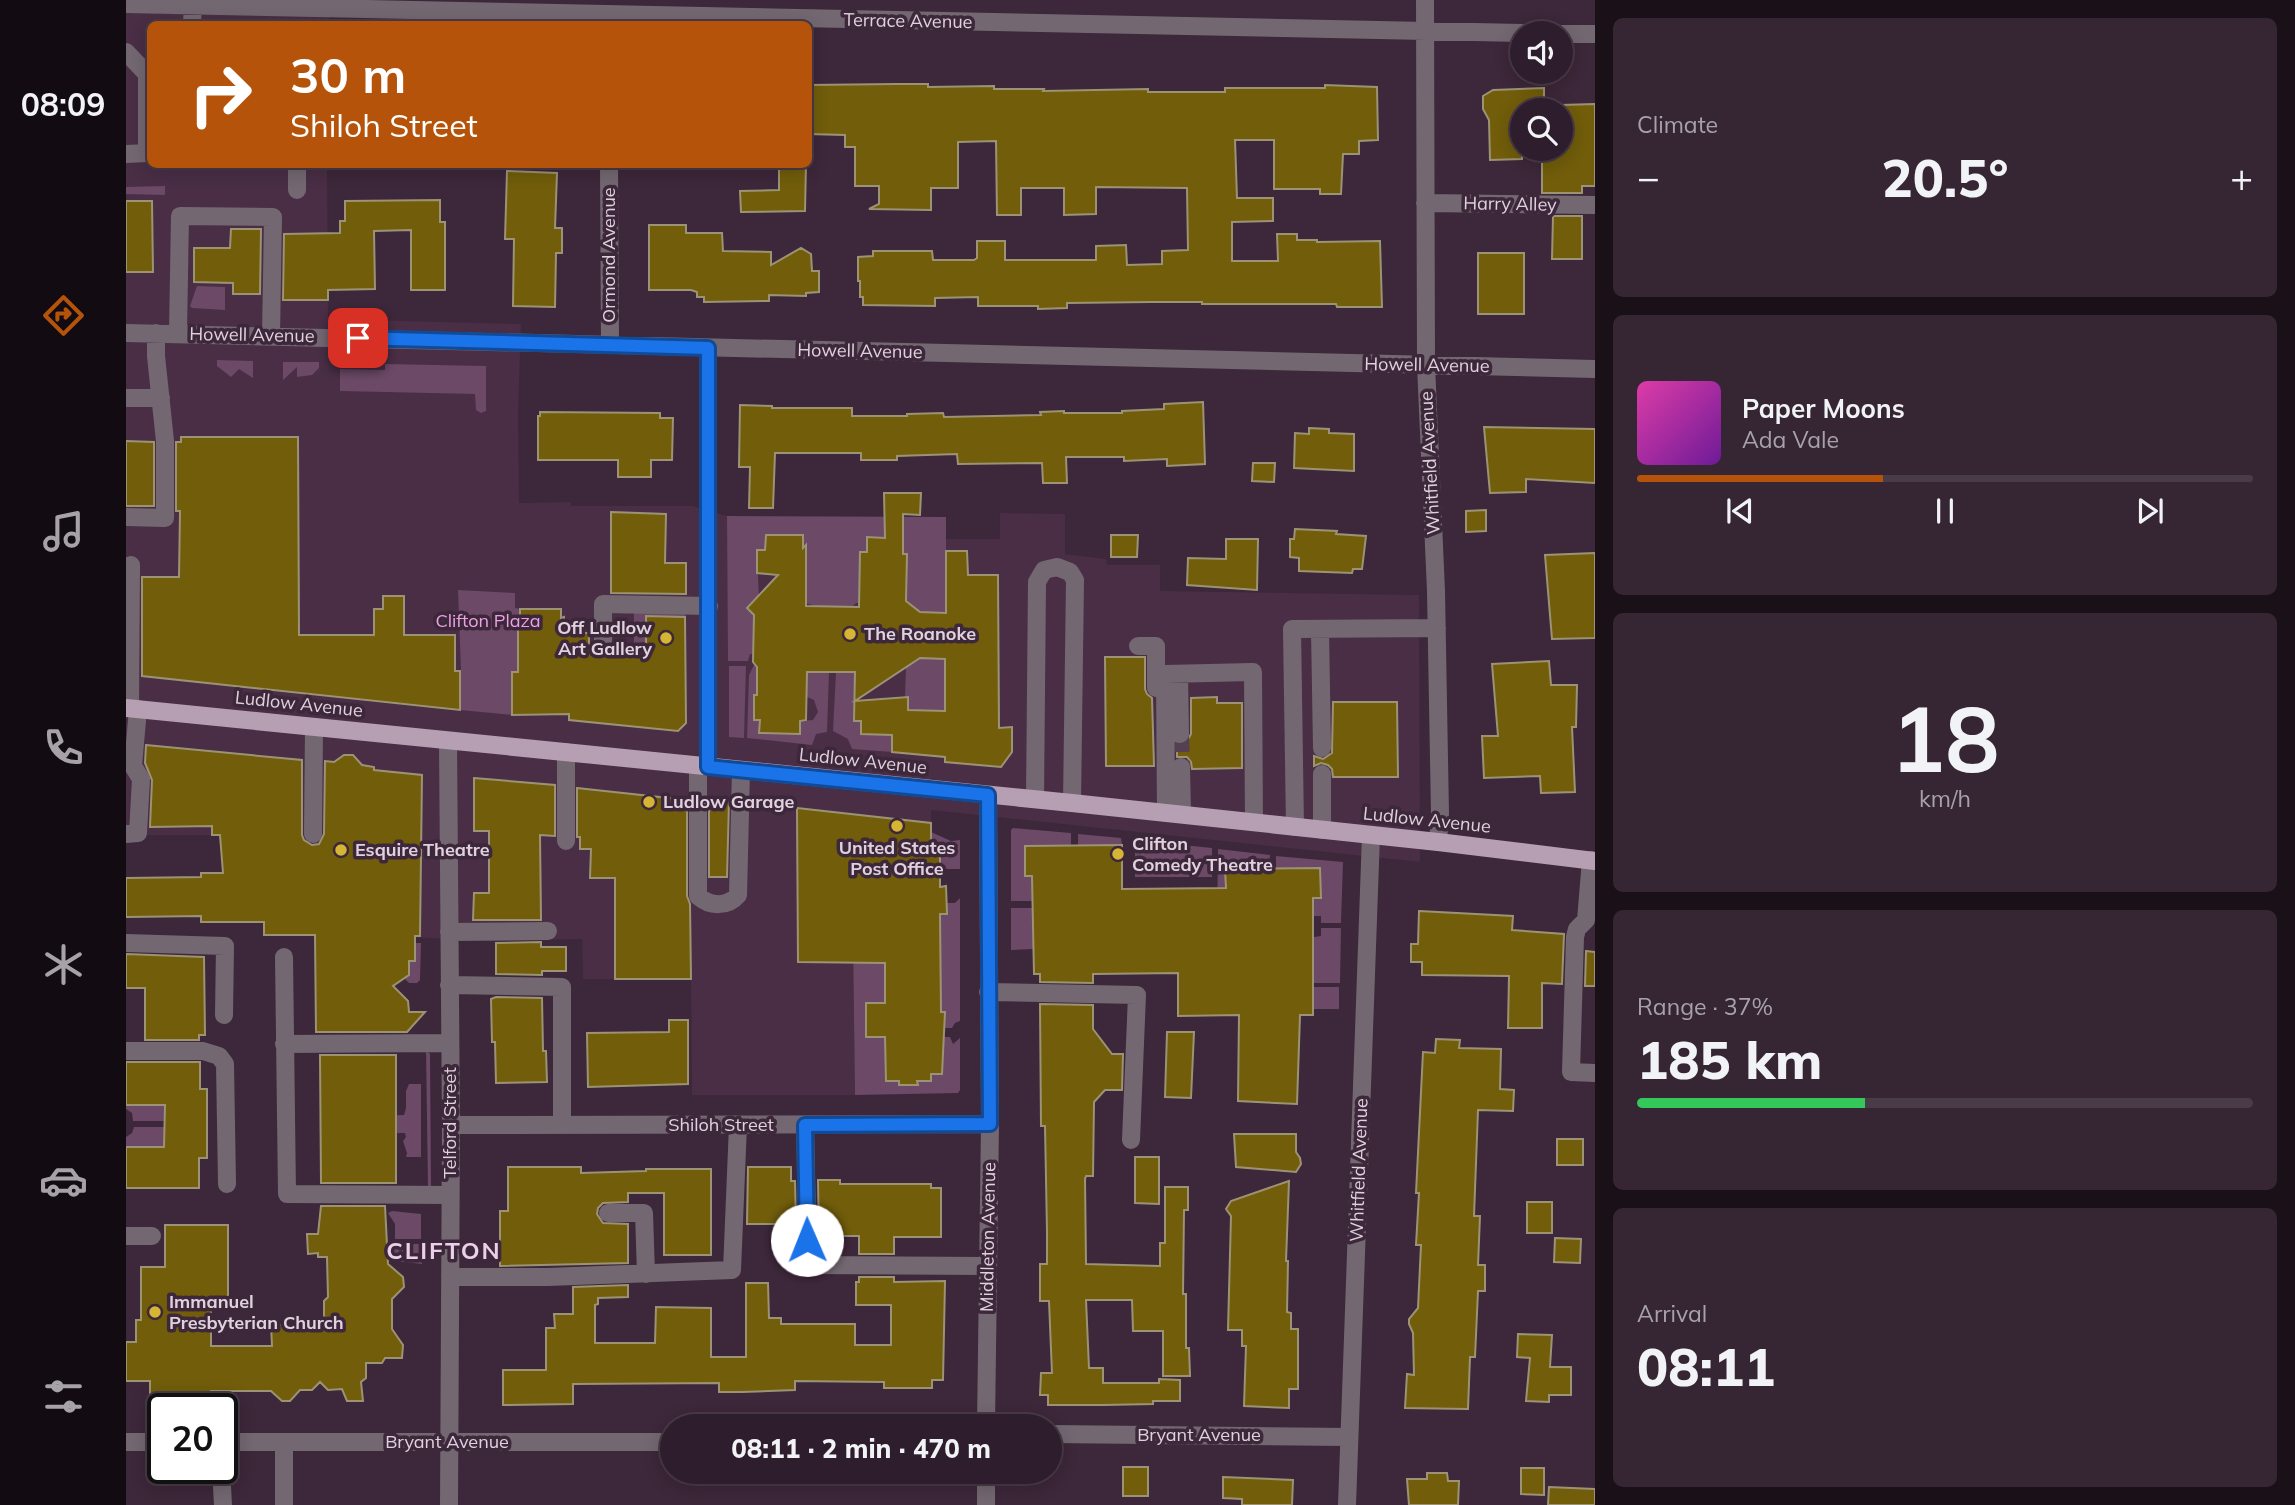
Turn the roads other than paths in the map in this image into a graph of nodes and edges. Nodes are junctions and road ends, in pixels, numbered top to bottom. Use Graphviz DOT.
graph roads {
  1 [pos="1425,0"];
  2 [pos="134,3"];
  3 [pos="193,5"];
  4 [pos="301,16"];
  5 [pos="608,20"];
  6 [pos="192,21"];
  7 [pos="676,21"];
  8 [pos="812,23"];
  9 [pos="1426,32"];
  10 [pos="1510,33"];
  11 [pos="1573,34"];
  12 [pos="1595,34"];
  13 [pos="126,52"];
  14 [pos="126,154"];
  15 [pos="297,168"];
  16 [pos="609,168"];
  17 [pos="297,190"];
  18 [pos="1425,203"];
  19 [pos="1595,205"];
  20 [pos="126,333"];
  21 [pos="156,333"];
  22 [pos="178,334"];
  23 [pos="271,336"];
  24 [pos="610,345"];
  25 [pos="708,348"];
  26 [pos="1426,365"];
  27 [pos="1595,369"];
  28 [pos="126,398"];
  29 [pos="161,398"];
  30 [pos="126,517"];
  31 [pos="131,565"];
  32 [pos="709,606"];
  33 [pos="1437,628"];
  34 [pos="1320,629"];
  35 [pos="603,640"];
  36 [pos="1138,646"];
  37 [pos="1179,674"];
  38 [pos="131,708"];
  39 [pos="314,727"];
  40 [pos="1180,734"];
  41 [pos="448,741"];
  42 [pos="1322,748"];
  43 [pos="566,752"];
  44 [pos="703,766"];
  45 [pos="1181,766"];
  46 [pos="741,770"];
  47 [pos="1322,774"];
  48 [pos="988,795"];
  49 [pos="1035,799"];
  50 [pos="1072,803"];
  51 [pos="1168,813"];
  52 [pos="1254,822"];
  53 [pos="1295,827"];
  54 [pos="1322,830"];
  55 [pos="126,834"];
  56 [pos="313,834"];
  57 [pos="1371,835"];
  58 [pos="566,841"];
  59 [pos="1438,842"];
  60 [pos="1593,860"];
  61 [pos="1590,920"];
  62 [pos="548,931"];
  63 [pos="449,932"];
  64 [pos="126,943"];
  65 [pos="284,957"];
  66 [pos="449,985"];
  67 [pos="988,992"];
  68 [pos="225,1015"];
  69 [pos="450,1043"];
  70 [pos="284,1044"];
  71 [pos="126,1051"];
  72 [pos="1595,1073"];
  73 [pos="990,1124"];
  74 [pos="451,1125"];
  75 [pos="562,1125"];
  76 [pos="738,1125"];
  77 [pos="805,1125"];
  78 [pos="1131,1140"];
  79 [pos="227,1184"];
  80 [pos="450,1195"];
  81 [pos="608,1213"];
  82 [pos="126,1236"];
  83 [pos="152,1236"];
  84 [pos="988,1266"];
  85 [pos="646,1274"];
  86 [pos="450,1277"];
  87 [pos="986,1414"];
  88 [pos="1062,1434"];
  89 [pos="1349,1437"];
  90 [pos="126,1442"];
  91 [pos="147,1442"];
  92 [pos="238,1442"];
  93 [pos="284,1442"];
  94 [pos="449,1442"];
  95 [pos="660,1442"];
  96 [pos="222,1484"];
  97 [pos="986,1484"];
  98 [pos="223,1505"];
  99 [pos="284,1505"];
  100 [pos="449,1505"];
  101 [pos="986,1505"];
  102 [pos="1347,1505"];
  1 -- 9 [label="street, Whitfield Avenue"];
  2 -- 3 [label="street, Terrace Avenue"];
  3 -- 4 [label="street, Terrace Avenue"];
  3 -- 6 [label="street"];
  4 -- 5 [label="street, Terrace Avenue"];
  5 -- 7 [label="street, Terrace Avenue"];
  8 -- 9 [label="street, Terrace Avenue"];
  9 -- 10 [label="street, Terrace Avenue"];
  9 -- 18 [label="street, Whitfield Avenue"];
  11 -- 12 [label="street"];
  13 -- 14 [label="street"];
  15 -- 17 [label="street"];
  16 -- 24 [label="street, Ormond Avenue"];
  18 -- 19 [label="street, Harry Alley"];
  18 -- 26 [label="street, Whitfield Avenue"];
  20 -- 21 [label="street, Howell Avenue"];
  21 -- 22 [label="street, Howell Avenue"];
  21 -- 29 [label="street"];
  22 -- 23 [label="street, Howell Avenue"];
  22 -- 23 [label="street"];
  23 -- 24 [label="street, Howell Avenue"];
  24 -- 25 [label="street, Howell Avenue"];
  25 -- 26 [label="street, Howell Avenue"];
  25 -- 32 [label="street"];
  26 -- 27 [label="street, Howell Avenue"];
  26 -- 33 [label="street, Whitfield Avenue"];
  28 -- 29 [label="street"];
  29 -- 30 [label="street"];
  31 -- 38 [label="street"];
  32 -- 35 [label="street"];
  32 -- 44 [label="street"];
  33 -- 34 [label="street"];
  33 -- 59 [label="street, Whitfield Avenue"];
  34 -- 42 [label="street"];
  34 -- 53 [label="street"];
  36 -- 51 [label="street"];
  37 -- 40 [label="street"];
  37 -- 51 [label="street"];
  37 -- 52 [label="street"];
  38 -- 39 [label="main road, Ludlow Avenue"];
  38 -- 55 [label="street"];
  39 -- 41 [label="main road, Ludlow Avenue"];
  39 -- 56 [label="street"];
  41 -- 43 [label="main road, Ludlow Avenue"];
  41 -- 63 [label="street, Telford Street"];
  43 -- 44 [label="main road, Ludlow Avenue"];
  43 -- 58 [label="street"];
  44 -- 46 [label="main road, Ludlow Avenue"];
  44 -- 46 [label="street"];
  45 -- 51 [label="street"];
  46 -- 48 [label="main road, Ludlow Avenue"];
  47 -- 54 [label="street"];
  48 -- 49 [label="main road, Ludlow Avenue"];
  48 -- 67 [label="street, Middleton Avenue"];
  49 -- 50 [label="main road, Ludlow Avenue"];
  49 -- 50 [label="street"];
  50 -- 51 [label="main road, Ludlow Avenue"];
  51 -- 52 [label="main road, Ludlow Avenue"];
  52 -- 53 [label="main road, Ludlow Avenue"];
  53 -- 54 [label="main road, Ludlow Avenue"];
  54 -- 57 [label="main road, Ludlow Avenue"];
  57 -- 59 [label="main road, Ludlow Avenue"];
  57 -- 89 [label="street, Whitfield Avenue"];
  59 -- 60 [label="main road, Ludlow Avenue"];
  60 -- 61 [label="street"];
  61 -- 72 [label="street"];
  62 -- 63 [label="street"];
  63 -- 66 [label="street, Telford Street"];
  64 -- 68 [label="street"];
  65 -- 70 [label="street"];
  66 -- 69 [label="street, Telford Street"];
  66 -- 75 [label="street"];
  67 -- 73 [label="street, Middleton Avenue"];
  67 -- 78 [label="street"];
  69 -- 70 [label="street"];
  69 -- 74 [label="street, Telford Street"];
  70 -- 80 [label="street"];
  71 -- 79 [label="street"];
  73 -- 77 [label="street, Shiloh Street"];
  73 -- 84 [label="street, Middleton Avenue"];
  74 -- 75 [label="street, Shiloh Street"];
  74 -- 80 [label="street, Telford Street"];
  75 -- 76 [label="street, Shiloh Street"];
  76 -- 77 [label="street, Shiloh Street"];
  76 -- 85 [label="street"];
  77 -- 84 [label="street"];
  80 -- 86 [label="street, Telford Street"];
  81 -- 85 [label="street"];
  82 -- 83 [label="street"];
  84 -- 87 [label="street, Middleton Avenue"];
  85 -- 86 [label="street"];
  86 -- 94 [label="street, Telford Street"];
  88 -- 89 [label="street, Bryant Avenue"];
  89 -- 102 [label="street, Whitfield Avenue"];
  90 -- 91 [label="street"];
  92 -- 93 [label="street, Bryant Avenue"];
  93 -- 94 [label="street, Bryant Avenue"];
  93 -- 99 [label="street"];
  94 -- 95 [label="street, Bryant Avenue"];
  94 -- 100 [label="street, Telford Street"];
  96 -- 98 [label="street"];
  97 -- 101 [label="street"];
}
